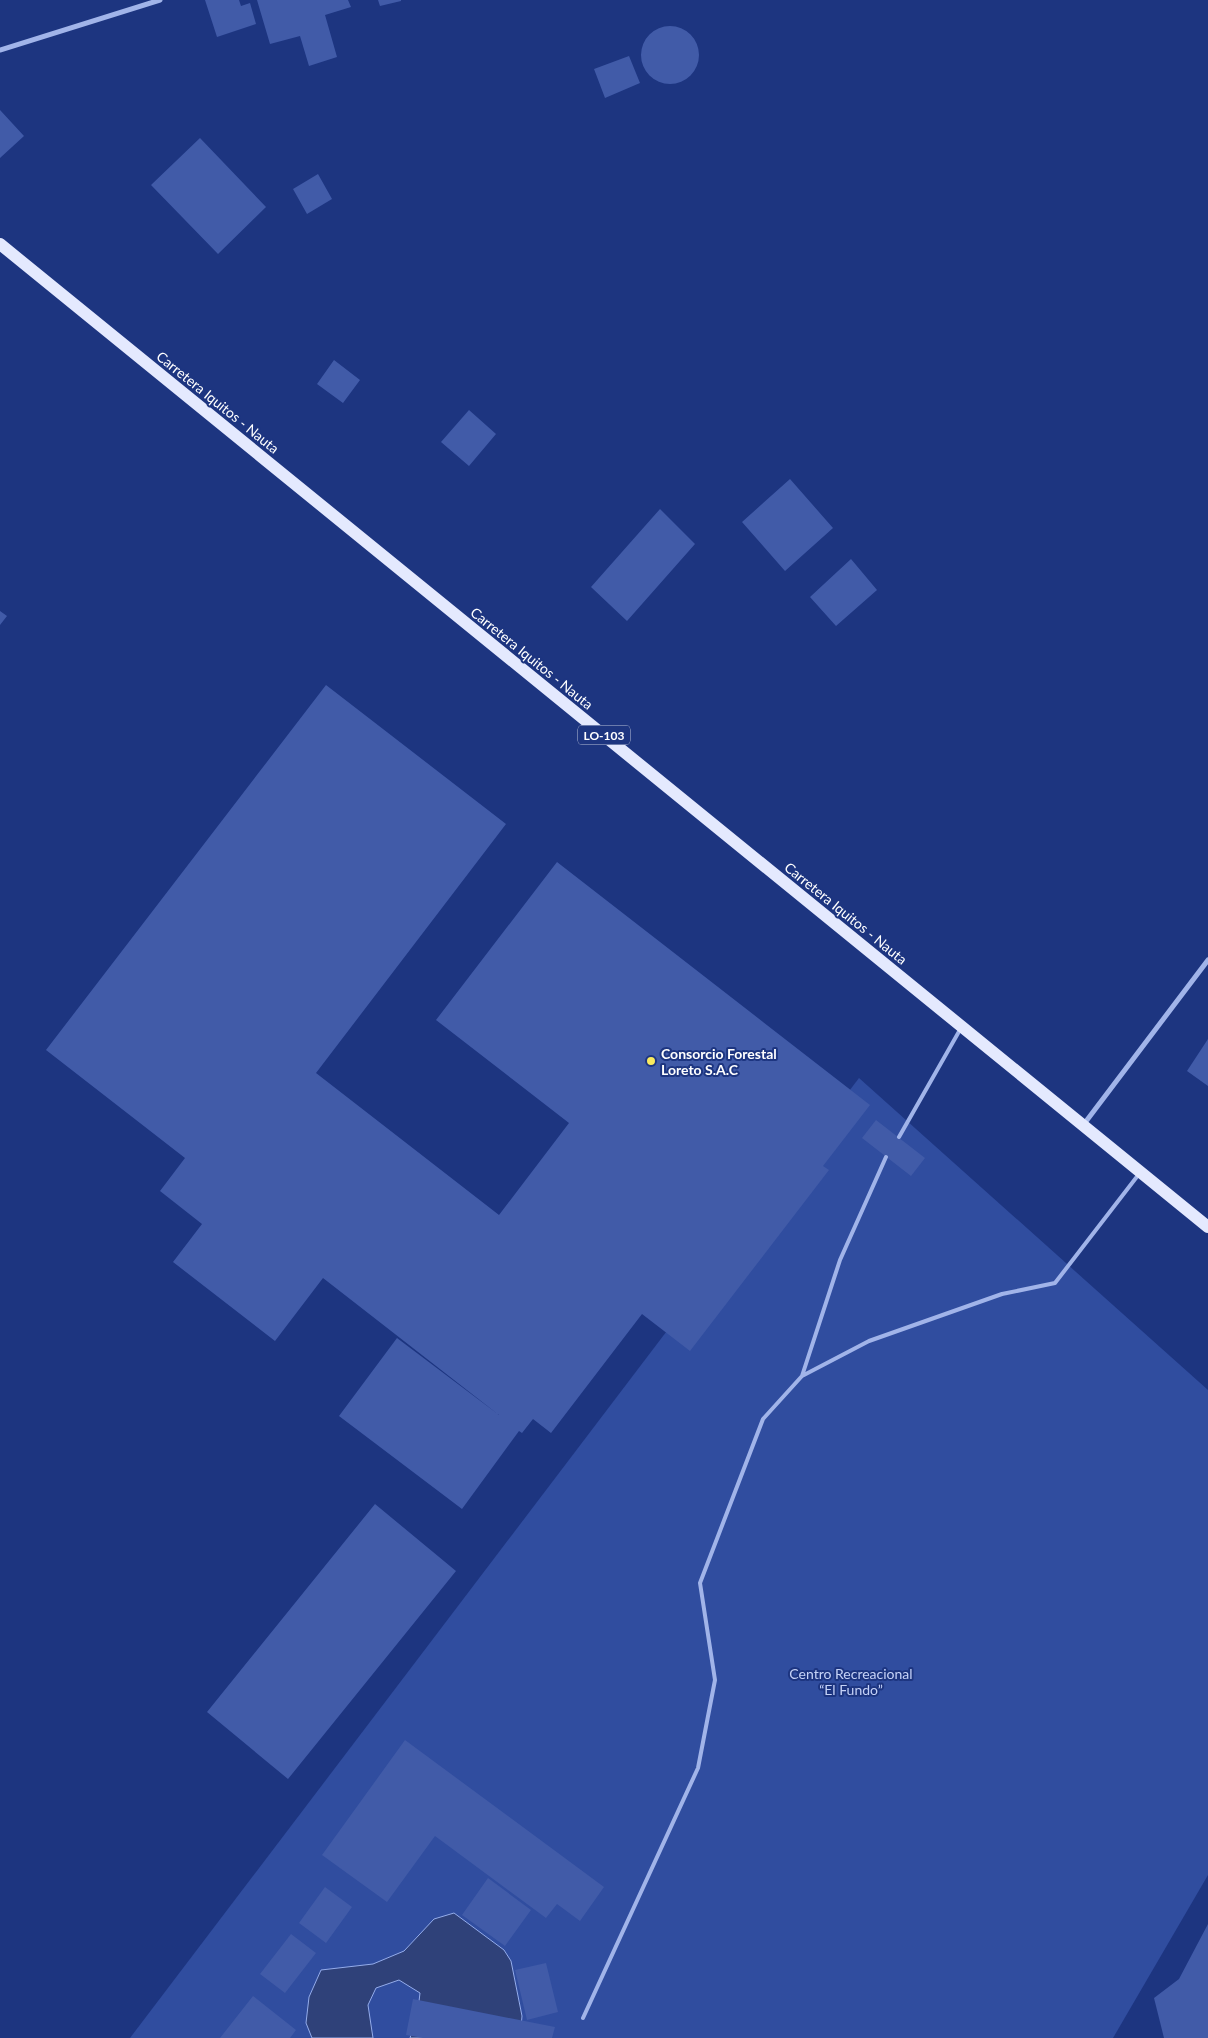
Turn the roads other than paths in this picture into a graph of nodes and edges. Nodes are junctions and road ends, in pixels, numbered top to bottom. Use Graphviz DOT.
graph roads {
  1 [pos="160,0"];
  2 [pos="0,50"];
  3 [pos="0,244"];
  4 [pos="1208,960"];
  5 [pos="962,1026"];
  6 [pos="1083,1125"];
  7 [pos="899,1137"];
  8 [pos="886,1156"];
  9 [pos="1141,1172"];
  10 [pos="1208,1227"];
  11 [pos="802,1376"];
  12 [pos="583,2018"];
  1 -- 2 [label="street"];
  3 -- 5 [label="main road, Carretera Iquitos - Nauta / LO-103"];
  4 -- 6 [label="street"];
  5 -- 6 [label="main road, Carretera Iquitos - Nauta / LO-103"];
  5 -- 7 [label="lane"];
  6 -- 9 [label="main road, Carretera Iquitos - Nauta / LO-103"];
  8 -- 11 [label="lane"];
  9 -- 10 [label="main road, Carretera Iquitos - Nauta / LO-103"];
  9 -- 11 [label="lane"];
  11 -- 12 [label="lane"];
}
